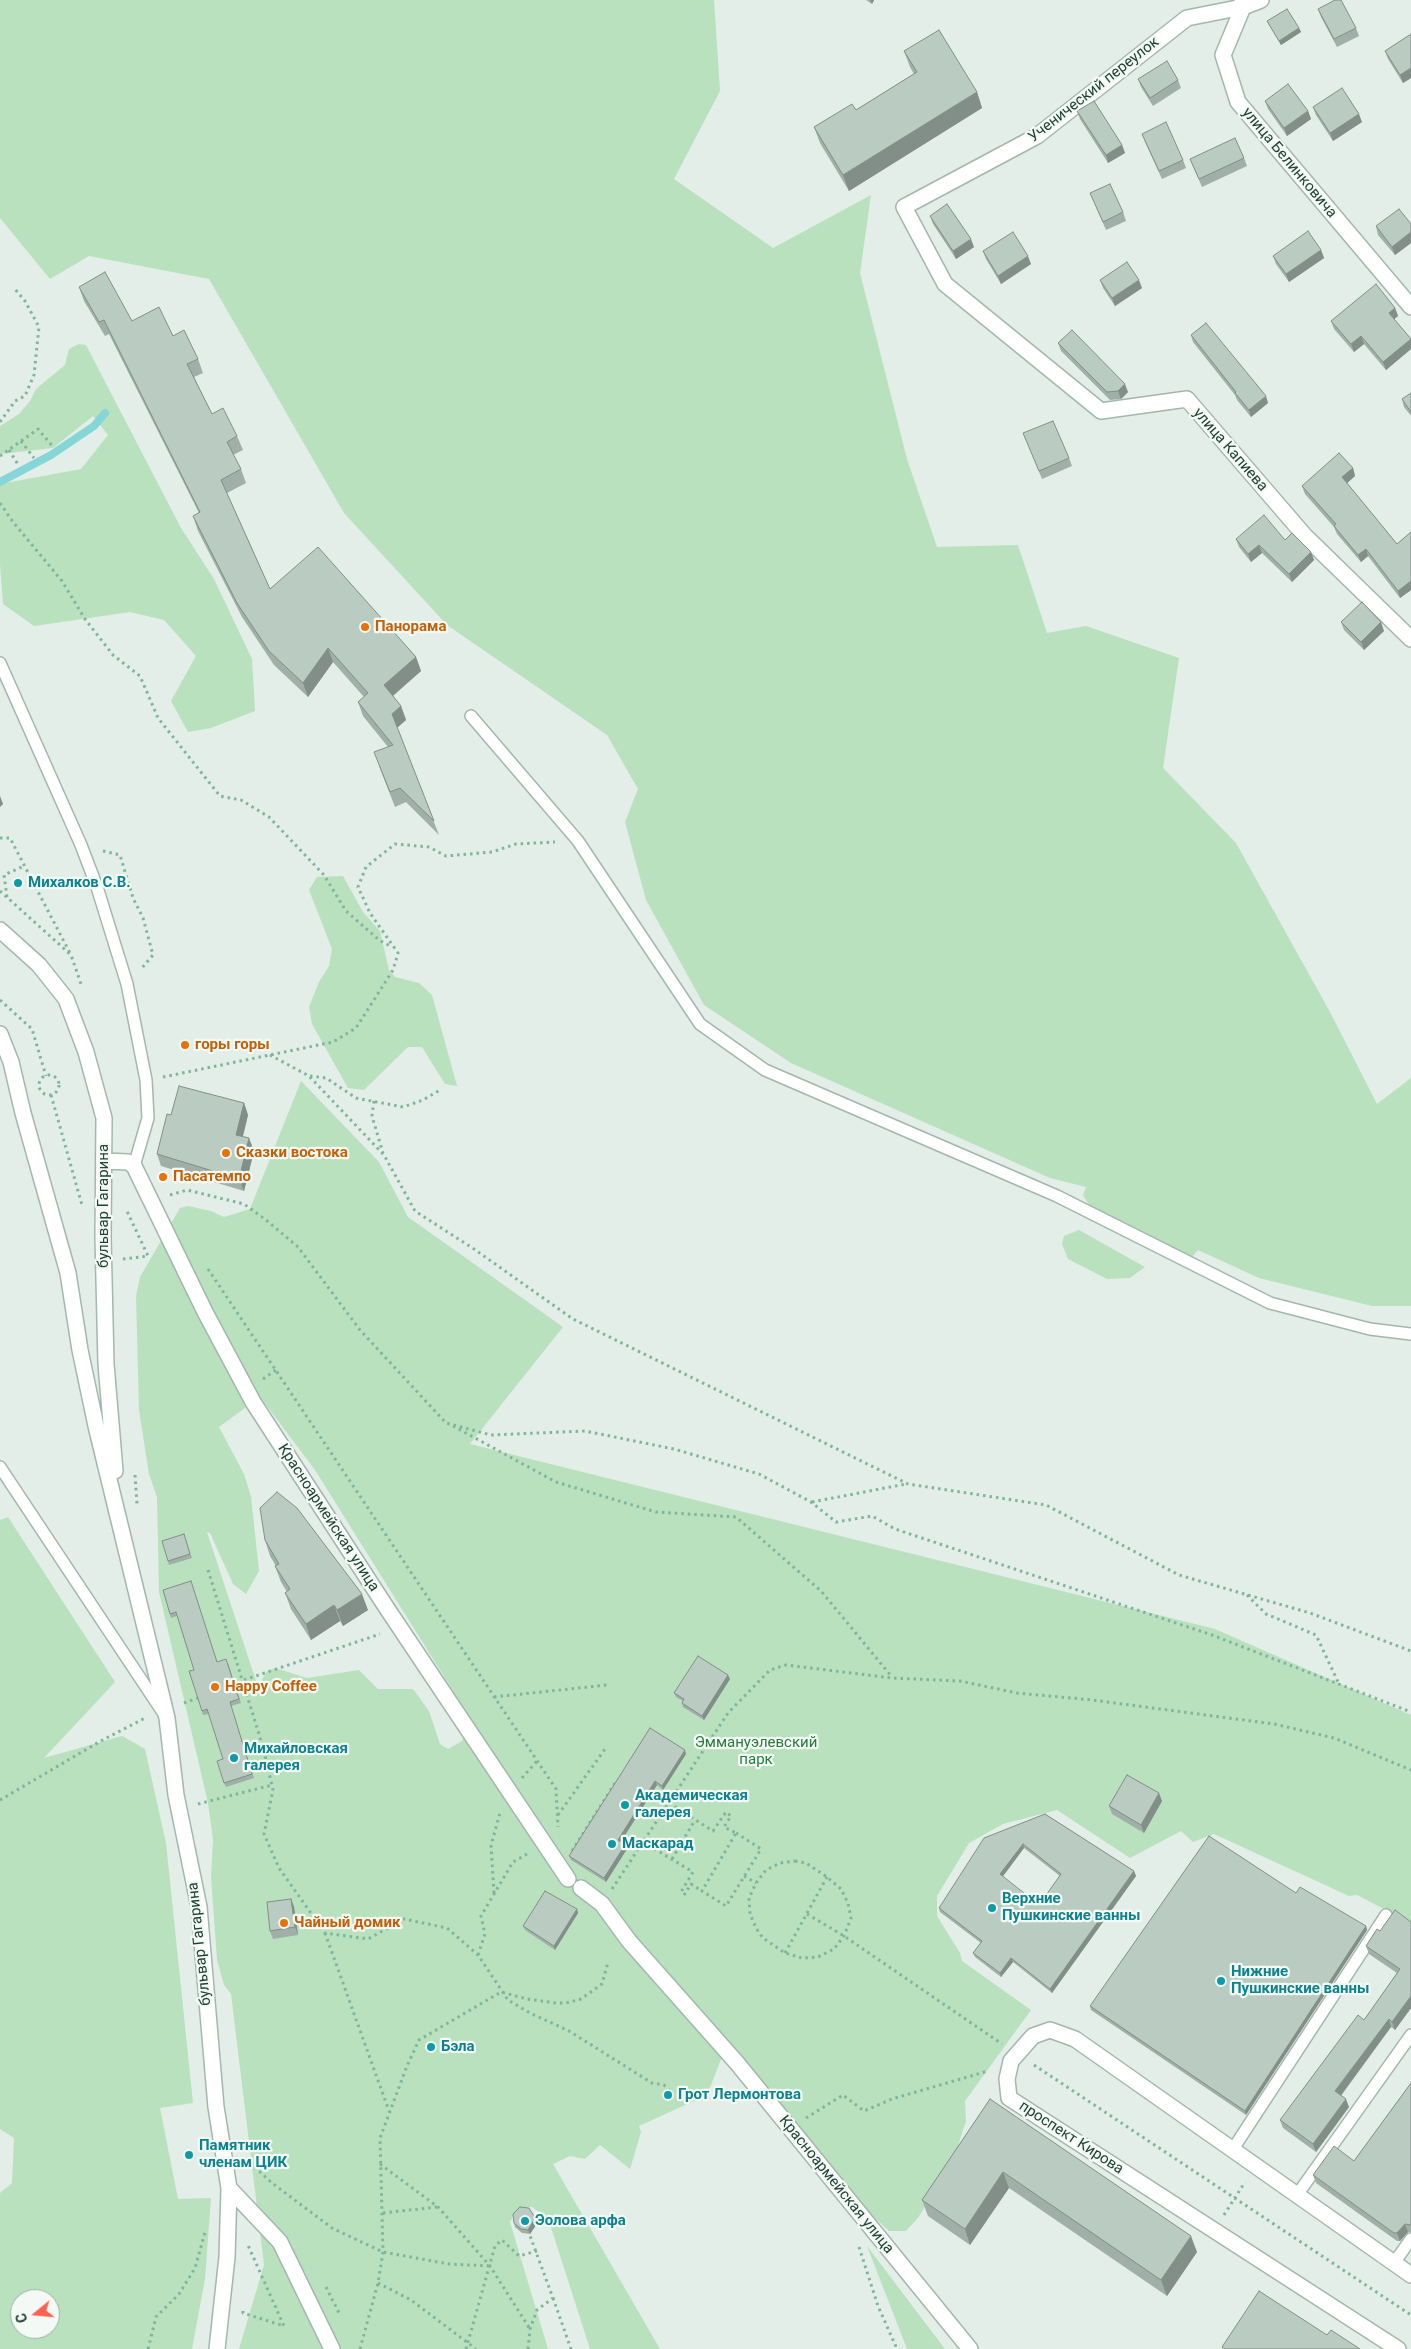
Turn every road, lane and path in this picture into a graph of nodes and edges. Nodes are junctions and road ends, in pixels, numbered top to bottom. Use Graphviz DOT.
graph roads {
  1 [pos="1261,0"];
  2 [pos="1242,3"];
  3 [pos="904,207"];
  4 [pos="14,288"];
  5 [pos="1411,307"];
  6 [pos="0,422"];
  7 [pos="21,441"];
  8 [pos="54,448"];
  9 [pos="9,450"];
  10 [pos="0,456"];
  11 [pos="34,458"];
  12 [pos="20,466"];
  13 [pos="0,503"];
  14 [pos="1411,639"];
  15 [pos="0,663"];
  16 [pos="471,716"];
  17 [pos="0,838"];
  18 [pos="578,841"];
  19 [pos="81,845"];
  20 [pos="24,866"];
  21 [pos="2,874"];
  22 [pos="7,897"];
  23 [pos="0,930"];
  24 [pos="394,948"];
  25 [pos="71,954"];
  26 [pos="128,984"];
  27 [pos="0,1000"];
  28 [pos="0,1034"];
  29 [pos="270,1055"];
  30 [pos="46,1076"];
  31 [pos="310,1076"];
  32 [pos="146,1080"];
  33 [pos="440,1090"];
  34 [pos="51,1095"];
  35 [pos="374,1101"];
  36 [pos="384,1155"];
  37 [pos="105,1161"];
  38 [pos="134,1166"];
  39 [pos="76,1183"];
  40 [pos="187,1190"];
  41 [pos="126,1209"];
  42 [pos="117,1260"];
  43 [pos="207,1266"];
  44 [pos="1411,1334"];
  45 [pos="446,1423"];
  46 [pos="0,1467"];
  47 [pos="908,1484"];
  48 [pos="811,1502"];
  49 [pos="118,1515"];
  50 [pos="208,1570"];
  51 [pos="1246,1594"];
  52 [pos="400,1628"];
  53 [pos="1411,1651"];
  54 [pos="892,1678"];
  55 [pos="244,1680"];
  56 [pos="1339,1684"];
  57 [pos="607,1686"];
  58 [pos="494,1697"];
  59 [pos="198,1698"];
  60 [pos="176,1705"];
  61 [pos="1411,1712"];
  62 [pos="164,1714"];
  63 [pos="605,1749"];
  64 [pos="1411,1770"];
  65 [pos="616,1783"];
  66 [pos="272,1785"];
  67 [pos="515,1798"];
  68 [pos="0,1800"];
  69 [pos="669,1803"];
  70 [pos="195,1804"];
  71 [pos="558,1815"];
  72 [pos="695,1820"];
  73 [pos="559,1831"];
  74 [pos="736,1833"];
  75 [pos="643,1842"];
  76 [pos="570,1854"];
  77 [pos="672,1860"];
  78 [pos="513,1862"];
  79 [pos="744,1876"];
  80 [pos="827,1877"];
  81 [pos="568,1879"];
  82 [pos="756,1883"];
  83 [pos="581,1888"];
  84 [pos="702,1890"];
  85 [pos="494,1894"];
  86 [pos="602,1904"];
  87 [pos="807,1914"];
  88 [pos="1386,1915"];
  89 [pos="325,1933"];
  90 [pos="844,1936"];
  91 [pos="785,1953"];
  92 [pos="478,1955"];
  93 [pos="608,1962"];
  94 [pos="502,1992"];
  95 [pos="1411,2035"];
  96 [pos="1013,2059"];
  97 [pos="670,2091"];
  98 [pos="390,2112"];
  99 [pos="790,2128"];
  100 [pos="1233,2149"];
  101 [pos="240,2153"];
  102 [pos="380,2164"];
  103 [pos="1256,2166"];
  104 [pos="229,2188"];
  105 [pos="1297,2195"];
  106 [pos="1235,2198"];
  107 [pos="438,2207"];
  108 [pos="383,2213"];
  109 [pos="865,2223"];
  110 [pos="207,2228"];
  111 [pos="1215,2231"];
  112 [pos="530,2233"];
  113 [pos="1411,2239"];
  114 [pos="537,2251"];
  115 [pos="382,2252"];
  116 [pos="254,2255"];
  117 [pos="1394,2263"];
  118 [pos="490,2266"];
  119 [pos="1411,2275"];
  120 [pos="378,2283"];
  121 [pos="553,2298"];
  122 [pos="244,2305"];
  123 [pos="1411,2315"];
  124 [pos="530,2328"];
  125 [pos="469,2342"];
  126 [pos="148,2349"];
  127 [pos="217,2349"];
  128 [pos="332,2349"];
  129 [pos="360,2349"];
  130 [pos="466,2349"];
  131 [pos="476,2349"];
  132 [pos="528,2349"];
  133 [pos="571,2349"];
  134 [pos="898,2349"];
  135 [pos="970,2349"];
  136 [pos="1398,2349"];
  1 -- 2 [label="street, Ученический переулок"];
  2 -- 3 [label="street, Ученический переулок"];
  2 -- 5 [label="street, улица Белинковича"];
  3 -- 14 [label="street, улица Капиева"];
  4 -- 6 [label="path"];
  7 -- 8 [label="path"];
  7 -- 9 [label="path"];
  7 -- 11 [label="path"];
  9 -- 10 [label="path"];
  9 -- 12 [label="path"];
  13 -- 24 [label="path"];
  15 -- 19 [label="lane"];
  16 -- 18 [label="lane"];
  17 -- 20 [label="path"];
  18 -- 24 [label="path"];
  18 -- 44 [label="lane"];
  19 -- 26 [label="lane"];
  19 -- 26 [label="path"];
  20 -- 21 [label="path"];
  20 -- 25 [label="path"];
  21 -- 22 [label="path"];
  23 -- 37 [label="street, бульвар Гагарина"];
  24 -- 29 [label="path"];
  26 -- 32 [label="lane"];
  27 -- 30 [label="path"];
  28 -- 49 [label="street, бульвар Гагарина"];
  29 -- 31 [label="path"];
  29 -- 32 [label="path"];
  30 -- 34 [label="path"];
  30 -- 34 [label="path"];
  31 -- 35 [label="path"];
  31 -- 36 [label="path"];
  32 -- 38 [label="lane"];
  33 -- 35 [label="path"];
  34 -- 39 [label="path"];
  35 -- 36 [label="path"];
  36 -- 47 [label="path"];
  37 -- 38 [label="street"];
  37 -- 49 [label="street, бульвар Гагарина"];
  38 -- 52 [label="street, Красноармейская улица"];
  40 -- 45 [label="path"];
  41 -- 42 [label="path"];
  43 -- 58 [label="path"];
  45 -- 48 [label="path"];
  45 -- 54 [label="path"];
  46 -- 62 [label="lane"];
  47 -- 48 [label="path"];
  47 -- 51 [label="path"];
  48 -- 56 [label="path"];
  49 -- 62 [label="street, бульвар Гагарина"];
  50 -- 55 [label="path"];
  51 -- 53 [label="path"];
  51 -- 56 [label="path"];
  52 -- 55 [label="path"];
  52 -- 67 [label="street, Красноармейская улица"];
  54 -- 64 [label="path"];
  54 -- 69 [label="path"];
  55 -- 66 [label="path"];
  56 -- 61 [label="path"];
  57 -- 58 [label="path"];
  58 -- 71 [label="path"];
  59 -- 60 [label="path"];
  62 -- 68 [label="path"];
  62 -- 104 [label="street, бульвар Гагарина"];
  63 -- 71 [label="path"];
  65 -- 76 [label="path"];
  66 -- 70 [label="path"];
  66 -- 89 [label="path"];
  67 -- 81 [label="street, Красноармейская улица"];
  67 -- 85 [label="path"];
  69 -- 72 [label="path"];
  69 -- 75 [label="path"];
  71 -- 73 [label="path"];
  72 -- 74 [label="path"];
  72 -- 77 [label="path"];
  74 -- 79 [label="path"];
  74 -- 84 [label="path"];
  75 -- 77 [label="path"];
  75 -- 86 [label="path"];
  77 -- 84 [label="path"];
  78 -- 85 [label="path"];
  79 -- 82 [label="path"];
  79 -- 84 [label="path"];
  80 -- 82 [label="path"];
  80 -- 87 [label="path"];
  80 -- 90 [label="path"];
  82 -- 91 [label="path"];
  83 -- 86 [label="street, Красноармейская улица"];
  85 -- 92 [label="path"];
  86 -- 99 [label="street, Красноармейская улица"];
  87 -- 90 [label="path"];
  87 -- 91 [label="path"];
  88 -- 100 [label="lane"];
  89 -- 92 [label="path"];
  89 -- 98 [label="path"];
  90 -- 91 [label="path"];
  90 -- 96 [label="path"];
  92 -- 94 [label="path"];
  93 -- 94 [label="path"];
  94 -- 97 [label="path"];
  94 -- 98 [label="path"];
  95 -- 105 [label="lane"];
  96 -- 99 [label="path"];
  96 -- 100 [label="street"];
  96 -- 106 [label="path"];
  96 -- 111 [label="street, проспект Кирова"];
  98 -- 102 [label="path"];
  99 -- 109 [label="street, Красноармейская улица"];
  100 -- 103 [label="street"];
  101 -- 115 [label="path"];
  102 -- 107 [label="path"];
  102 -- 108 [label="path"];
  103 -- 105 [label="street"];
  103 -- 106 [label="path"];
  104 -- 127 [label="street, бульвар Гагарина"];
  104 -- 128 [label="street"];
  105 -- 117 [label="street"];
  106 -- 111 [label="path"];
  106 -- 123 [label="path"];
  107 -- 108 [label="path"];
  107 -- 118 [label="path"];
  108 -- 115 [label="path"];
  109 -- 134 [label="path"];
  109 -- 135 [label="street, Красноармейская улица"];
  110 -- 126 [label="path"];
  111 -- 136 [label="street, проспект Кирова"];
  112 -- 114 [label="path"];
  113 -- 117 [label="lane"];
  114 -- 118 [label="path"];
  114 -- 121 [label="path"];
  115 -- 118 [label="path"];
  115 -- 120 [label="path"];
  116 -- 122 [label="path"];
  117 -- 119 [label="street"];
  118 -- 124 [label="path"];
  118 -- 125 [label="path"];
  120 -- 125 [label="path"];
  120 -- 129 [label="path"];
  121 -- 124 [label="path"];
  121 -- 133 [label="path"];
  124 -- 132 [label="path"];
  125 -- 130 [label="path"];
  125 -- 131 [label="path"];
}
